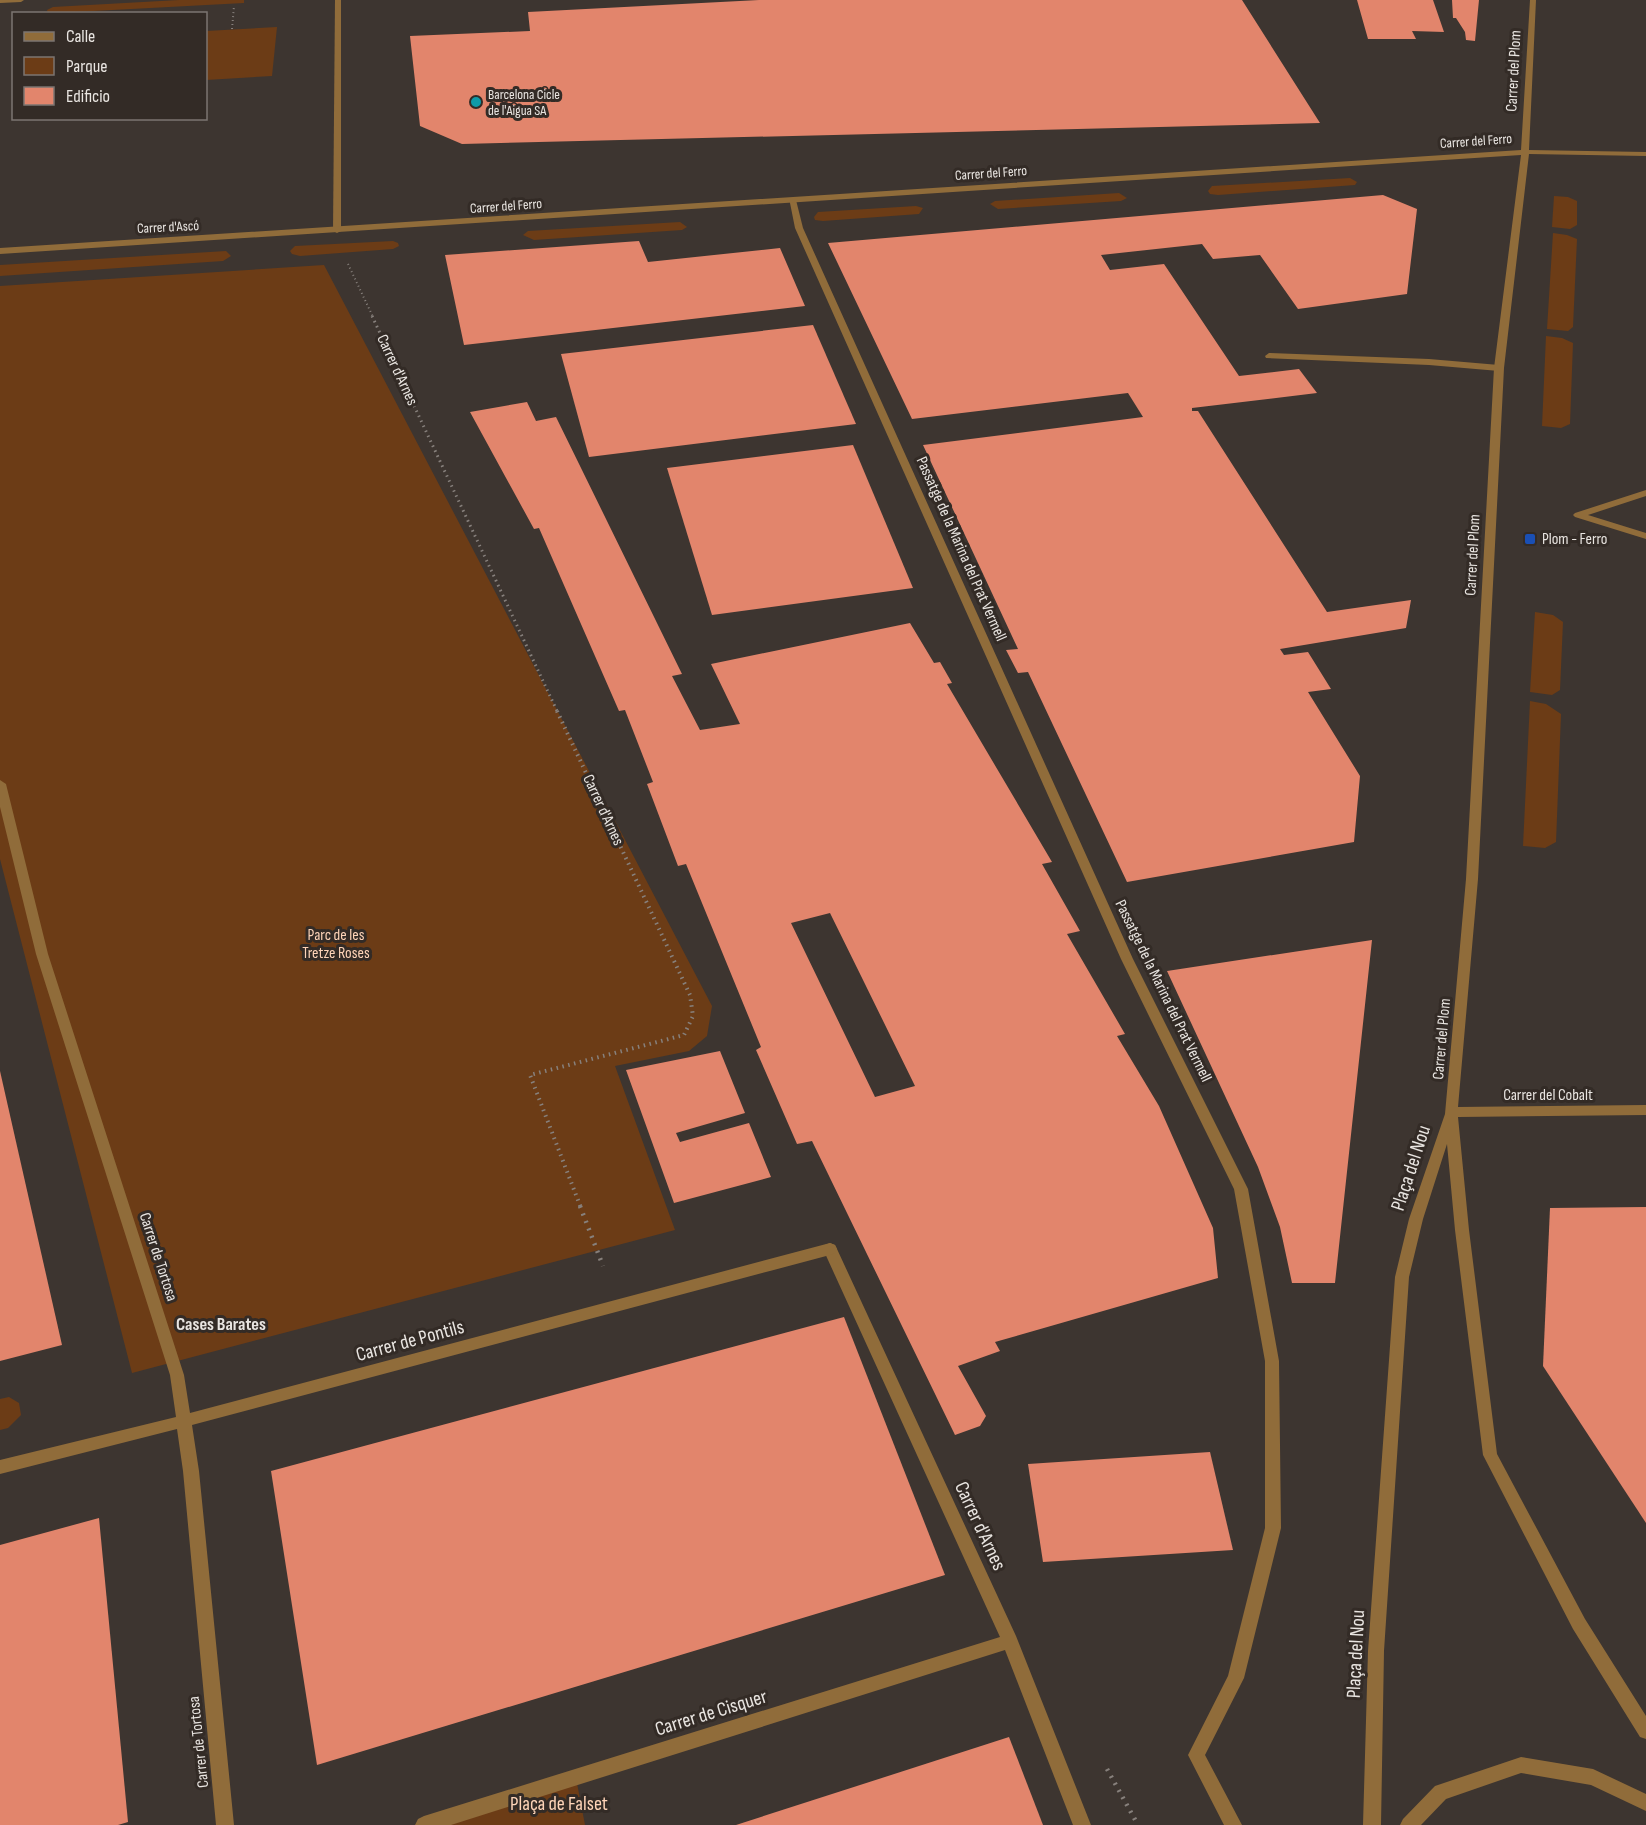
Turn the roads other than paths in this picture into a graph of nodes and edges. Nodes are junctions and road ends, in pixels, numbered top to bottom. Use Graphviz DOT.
graph roads {
  1 [pos="21,0"];
  2 [pos="338,0"];
  3 [pos="1533,0"];
  4 [pos="0,1"];
  5 [pos="1525,152"];
  6 [pos="1646,154"];
  7 [pos="792,200"];
  8 [pos="337,231"];
  9 [pos="0,251"];
  10 [pos="1269,356"];
  11 [pos="1499,368"];
  12 [pos="1646,493"];
  13 [pos="1646,536"];
  14 [pos="0,784"];
  15 [pos="1646,1110"];
  16 [pos="1451,1112"];
  17 [pos="830,1249"];
  18 [pos="184,1421"];
  19 [pos="0,1467"];
  20 [pos="1010,1641"];
  21 [pos="1646,1731"];
  22 [pos="1646,1803"];
  23 [pos="225,1825"];
  24 [pos="424,1825"];
  25 [pos="1082,1825"];
  26 [pos="1233,1825"];
  27 [pos="1372,1825"];
  28 [pos="1409,1825"];
  1 -- 4 [label="street"];
  2 -- 8 [label="street"];
  3 -- 5 [label="street, Carrer del Plom"];
  5 -- 6 [label="street, Carrer del Ferro"];
  5 -- 7 [label="street, Carrer del Ferro"];
  5 -- 11 [label="street, Carrer del Plom"];
  7 -- 8 [label="street, Carrer del Ferro"];
  7 -- 26 [label="street, Passatge de la Marina del Prat Vermell"];
  8 -- 9 [label="street, Carrer d'Ascó"];
  10 -- 11 [label="street"];
  11 -- 16 [label="street, Carrer del Plom"];
  12 -- 13 [label="street"];
  14 -- 18 [label="street, Carrer de Tortosa"];
  15 -- 16 [label="street, Carrer del Cobalt"];
  16 -- 21 [label="street, Plaça del Nou"];
  16 -- 27 [label="street, Plaça del Nou"];
  17 -- 18 [label="street, Carrer de Pontils"];
  17 -- 20 [label="street, Carrer d'Arnes"];
  18 -- 19 [label="street, Carrer de Pontils"];
  18 -- 23 [label="street, Carrer de Tortosa"];
  20 -- 24 [label="street, Carrer de Cisquer"];
  20 -- 25 [label="street, Carrer d'Arnes"];
  22 -- 28 [label="street"];
}
